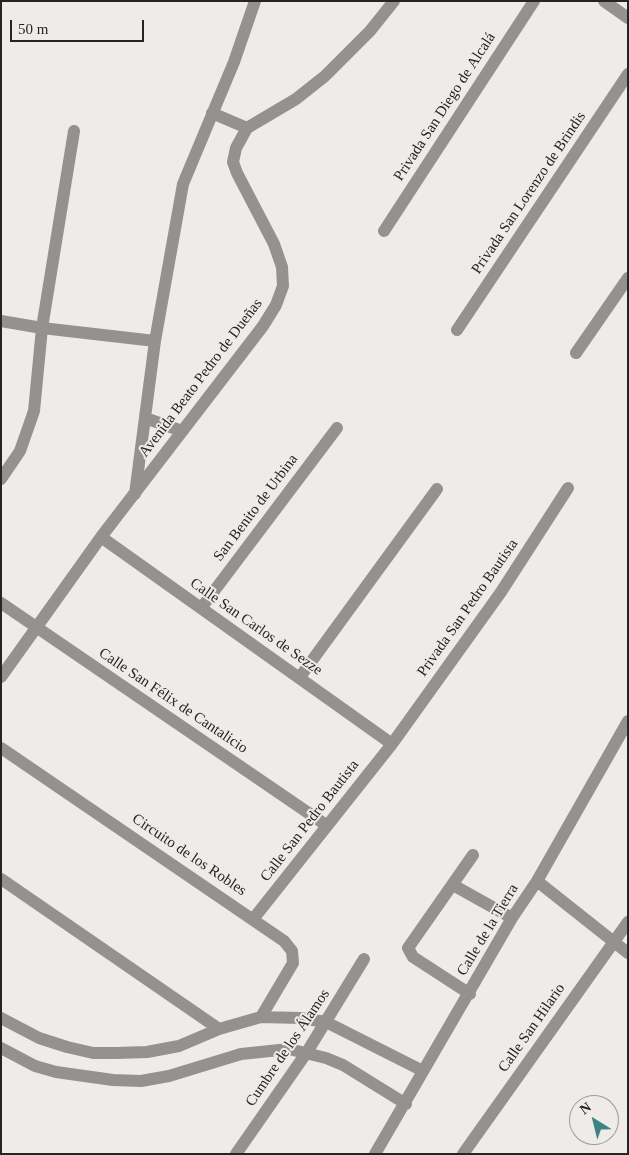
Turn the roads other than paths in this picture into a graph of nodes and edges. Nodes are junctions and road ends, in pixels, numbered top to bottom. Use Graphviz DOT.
graph roads {
  1 [pos="255,1"];
  2 [pos="394,1"];
  3 [pos="534,1"];
  4 [pos="604,1"];
  5 [pos="628,18"];
  6 [pos="628,74"];
  7 [pos="212,113"];
  8 [pos="247,128"];
  9 [pos="74,131"];
  10 [pos="384,231"];
  11 [pos="628,278"];
  12 [pos="1,321"];
  13 [pos="42,328"];
  14 [pos="457,330"];
  15 [pos="154,341"];
  16 [pos="576,353"];
  17 [pos="145,418"];
  18 [pos="337,428"];
  19 [pos="182,431"];
  20 [pos="1,479"];
  21 [pos="568,488"];
  22 [pos="437,489"];
  23 [pos="135,494"];
  24 [pos="101,537"];
  25 [pos="1,603"];
  26 [pos="202,607"];
  27 [pos="36,627"];
  28 [pos="1,677"];
  29 [pos="300,677"];
  30 [pos="628,721"];
  31 [pos="392,744"];
  32 [pos="1,748"];
  33 [pos="326,825"];
  34 [pos="473,854"];
  35 [pos="1,879"];
  36 [pos="537,881"];
  37 [pos="453,885"];
  38 [pos="254,918"];
  39 [pos="512,918"];
  40 [pos="628,922"];
  41 [pos="613,942"];
  42 [pos="628,954"];
  43 [pos="364,959"];
  44 [pos="470,994"];
  45 [pos="261,1017"];
  46 [pos="1,1018"];
  47 [pos="326,1022"];
  48 [pos="218,1029"];
  49 [pos="1,1048"];
  50 [pos="307,1052"];
  51 [pos="423,1071"];
  52 [pos="406,1104"];
  53 [pos="236,1154"];
  54 [pos="375,1154"];
  55 [pos="463,1154"];
  1 -- 7 [label="street, Avenida Beato Pedro de Dueñas"];
  2 -- 8 [label="street"];
  3 -- 10 [label="street, Privada San Diego de Alcalá"];
  4 -- 5 [label="street"];
  6 -- 14 [label="street, Privada San Lorenzo de Brindis"];
  7 -- 8 [label="street"];
  7 -- 15 [label="street, Avenida Beato Pedro de Dueñas"];
  8 -- 19 [label="street, Avenida Beato Pedro de Dueñas"];
  9 -- 13 [label="street"];
  11 -- 16 [label="street"];
  12 -- 13 [label="street"];
  13 -- 15 [label="street"];
  13 -- 20 [label="street"];
  15 -- 17 [label="street, Avenida Beato Pedro de Dueñas"];
  17 -- 19 [label="street"];
  17 -- 23 [label="street, Avenida Beato Pedro de Dueñas"];
  18 -- 26 [label="street, San Benito de Urbina"];
  19 -- 23 [label="street, Avenida Beato Pedro de Dueñas"];
  21 -- 31 [label="street, Privada San Pedro Bautista"];
  22 -- 29 [label="street"];
  23 -- 24 [label="street, Avenida Beato Pedro de Dueñas"];
  24 -- 26 [label="street, Calle San Carlos de Sezze"];
  24 -- 27 [label="street, Avenida Beato Pedro de Dueñas"];
  25 -- 27 [label="street, Calle San Félix de Cantalicio"];
  26 -- 29 [label="street, Calle San Carlos de Sezze"];
  27 -- 28 [label="street, Avenida Beato Pedro de Dueñas"];
  27 -- 33 [label="street, Calle San Félix de Cantalicio"];
  29 -- 31 [label="street, Calle San Carlos de Sezze"];
  30 -- 36 [label="street, Calle de la Tierra"];
  31 -- 33 [label="street, Calle San Pedro Bautista"];
  32 -- 38 [label="street, Circuito de los Robles"];
  33 -- 38 [label="street, Calle San Pedro Bautista"];
  34 -- 37 [label="street"];
  35 -- 48 [label="street"];
  36 -- 39 [label="street, Calle de la Tierra"];
  36 -- 41 [label="street"];
  37 -- 39 [label="street"];
  37 -- 44 [label="street"];
  38 -- 45 [label="street, Circuito de los Robles"];
  39 -- 44 [label="street, Calle de la Tierra"];
  40 -- 41 [label="street, Calle San Hilario"];
  41 -- 42 [label="street"];
  41 -- 55 [label="street, Calle San Hilario"];
  43 -- 47 [label="street, Cumbre de los Álamos"];
  44 -- 51 [label="street, Calle de la Tierra"];
  45 -- 47 [label="street"];
  45 -- 48 [label="street"];
  46 -- 48 [label="street"];
  47 -- 50 [label="street, Cumbre de los Álamos"];
  47 -- 51 [label="street"];
  49 -- 50 [label="street"];
  50 -- 52 [label="street"];
  50 -- 53 [label="street, Cumbre de los Álamos"];
  51 -- 52 [label="street, Calle de la Tierra"];
  52 -- 54 [label="street, Calle de la Tierra"];
}
